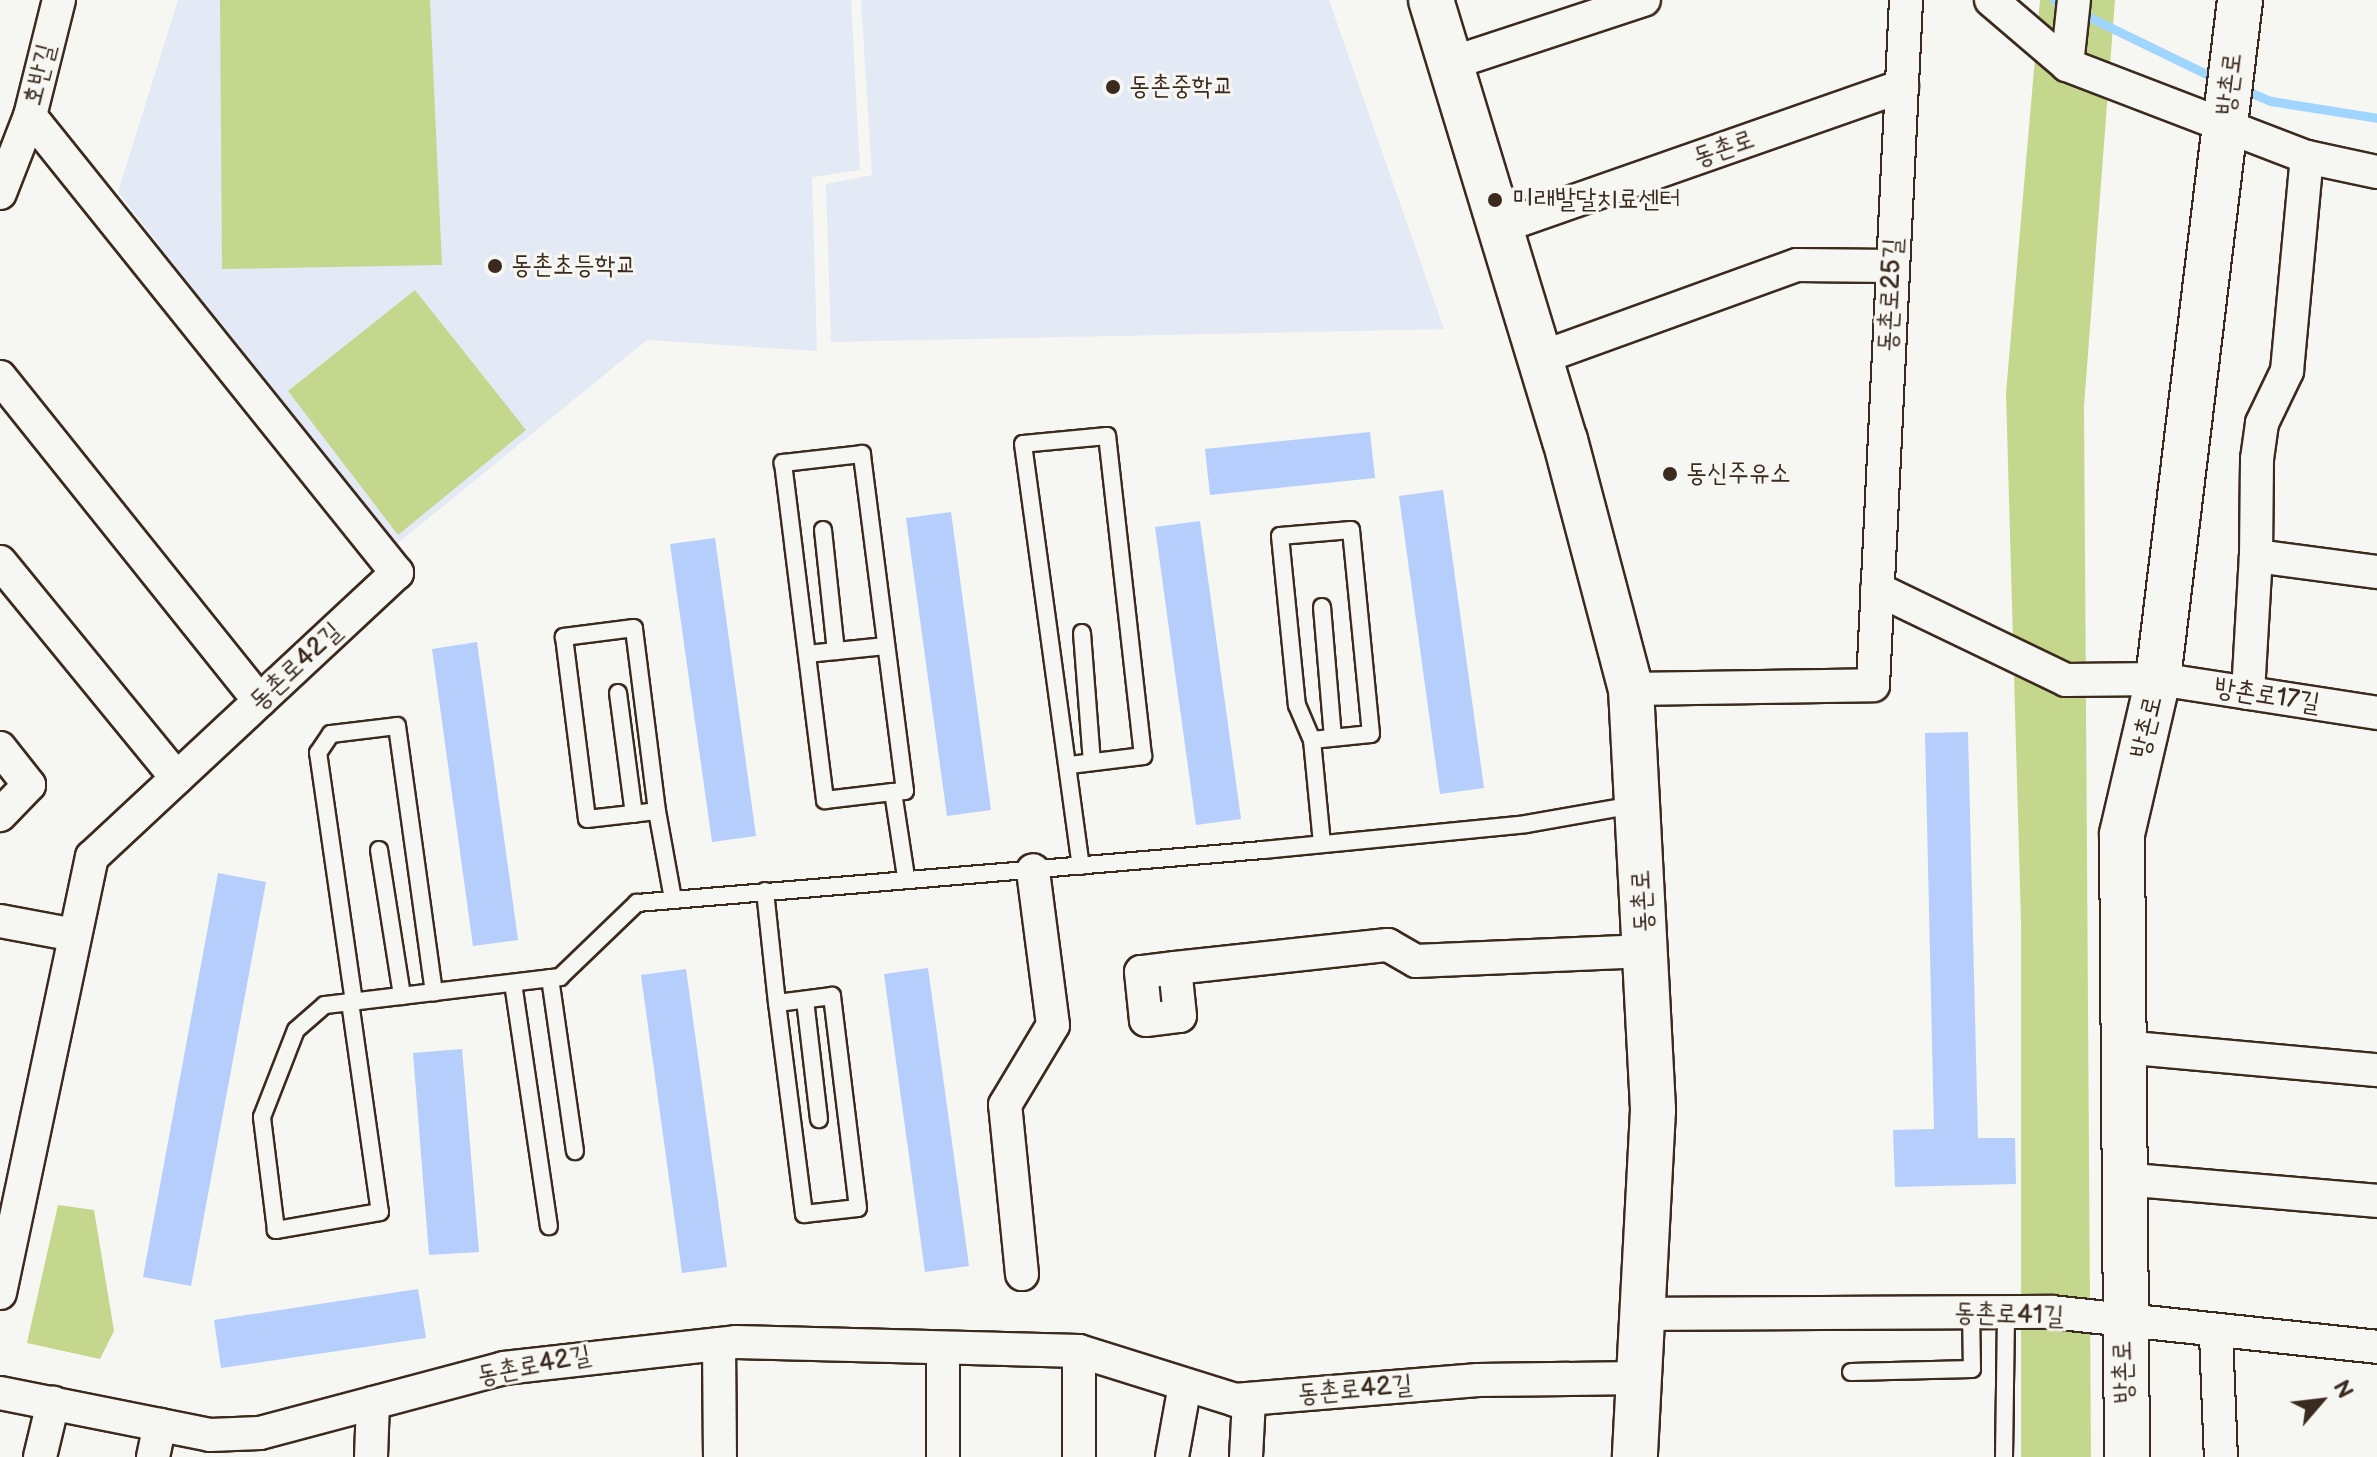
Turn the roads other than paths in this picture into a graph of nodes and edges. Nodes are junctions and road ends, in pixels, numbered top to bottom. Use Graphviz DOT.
graph roads {
  1 [pos="59,0"];
  2 [pos="1431,0"];
  3 [pos="1644,0"];
  4 [pos="1906,0"];
  5 [pos="1991,0"];
  6 [pos="2074,0"];
  7 [pos="2240,0"];
  8 [pos="1452,63"];
  9 [pos="2067,65"];
  10 [pos="1902,86"];
  11 [pos="30,116"];
  12 [pos="2225,125"];
  13 [pos="2307,157"];
  14 [pos="2377,172"];
  15 [pos="0,193"];
  16 [pos="1500,227"];
  17 [pos="1893,266"];
  18 [pos="1540,358"];
  19 [pos="0,377"];
  20 [pos="823,530"];
  21 [pos="2256,556"];
  22 [pos="0,562"];
  23 [pos="2377,572"];
  24 [pos="1877,589"];
  25 [pos="1322,607"];
  26 [pos="1082,633"];
  27 [pos="886,646"];
  28 [pos="836,651"];
  29 [pos="807,654"];
  30 [pos="2158,679"];
  31 [pos="1631,689"];
  32 [pos="618,693"];
  33 [pos="2248,693"];
  34 [pos="260,701"];
  35 [pos="2377,713"];
  36 [pos="1333,738"];
  37 [pos="1312,740"];
  38 [pos="0,748"];
  39 [pos="1092,762"];
  40 [pos="1070,765"];
  41 [pos="177,778"];
  42 [pos="893,792"];
  43 [pos="1639,804"];
  44 [pos="657,811"];
  45 [pos="634,814"];
  46 [pos="0,815"];
  47 [pos="1322,844"];
  48 [pos="379,850"];
  49 [pos="1081,866"];
  50 [pos="1033,870"];
  51 [pos="906,877"];
  52 [pos="765,891"];
  53 [pos="673,899"];
  54 [pos="0,921"];
  55 [pos="75,935"];
  56 [pos="1646,951"];
  57 [pos="1175,968"];
  58 [pos="550,978"];
  59 [pos="513,983"];
  60 [pos="434,992"];
  61 [pos="402,996"];
  62 [pos="805,1000"];
  63 [pos="352,1002"];
  64 [pos="777,1003"];
  65 [pos="2122,1047"];
  66 [pos="2377,1070"];
  67 [pos="819,1119"];
  68 [pos="575,1151"];
  69 [pos="2122,1179"];
  70 [pos="2377,1201"];
  71 [pos="549,1226"];
  72 [pos="1022,1274"];
  73 [pos="0,1293"];
  74 [pos="2006,1312"];
  75 [pos="1971,1313"];
  76 [pos="1640,1314"];
  77 [pos="2122,1319"];
  78 [pos="2216,1335"];
  79 [pos="719,1344"];
  80 [pos="2377,1347"];
  81 [pos="943,1348"];
  82 [pos="1079,1351"];
  83 [pos="1851,1372"];
  84 [pos="1638,1378"];
  85 [pos="1184,1390"];
  86 [pos="0,1393"];
  87 [pos="1249,1399"];
  88 [pos="53,1403"];
  89 [pos="373,1403"];
  90 [pos="160,1425"];
  91 [pos="258,1445"];
  92 [pos="40,1457"];
  93 [pos="153,1457"];
  94 [pos="371,1457"];
  95 [pos="720,1457"];
  96 [pos="943,1457"];
  97 [pos="1079,1457"];
  98 [pos="1172,1457"];
  99 [pos="1246,1457"];
  100 [pos="1635,1457"];
  101 [pos="2004,1457"];
  102 [pos="2127,1457"];
  103 [pos="2221,1457"];
  1 -- 11 [label="street, 호반길"];
  2 -- 8 [label="main road, 동촌로"];
  3 -- 8 [label="street"];
  4 -- 10 [label="street, 동촌로25길"];
  5 -- 9 [label="street"];
  6 -- 9 [label="street"];
  7 -- 12 [label="main road, 방촌로"];
  8 -- 16 [label="main road, 동촌로"];
  9 -- 12 [label="street"];
  10 -- 16 [label="street, 동촌로"];
  10 -- 17 [label="street, 동촌로25길"];
  11 -- 15 [label="street, 호반길"];
  11 -- 34 [label="street, 동촌로42길"];
  12 -- 13 [label="street"];
  12 -- 30 [label="main road, 방촌로"];
  13 -- 14 [label="street"];
  13 -- 21 [label="street"];
  16 -- 18 [label="main road, 동촌로"];
  17 -- 18 [label="street"];
  17 -- 24 [label="street, 동촌로25길"];
  18 -- 31 [label="main road, 동촌로"];
  19 -- 34 [label="street"];
  20 -- 28 [label="lane"];
  21 -- 23 [label="street"];
  21 -- 33 [label="street"];
  22 -- 41 [label="street"];
  24 -- 30 [label="street"];
  24 -- 31 [label="street, 동촌로25길"];
  25 -- 36 [label="lane"];
  26 -- 39 [label="lane"];
  27 -- 28 [label="lane"];
  27 -- 29 [label="lane"];
  27 -- 42 [label="lane"];
  28 -- 29 [label="lane"];
  29 -- 42 [label="lane"];
  30 -- 33 [label="street, 방촌로17길"];
  30 -- 65 [label="main road, 방촌로"];
  31 -- 43 [label="main road, 동촌로"];
  32 -- 45 [label="lane"];
  33 -- 35 [label="street, 방촌로17길"];
  34 -- 41 [label="street, 동촌로42길"];
  36 -- 37 [label="lane"];
  36 -- 37 [label="lane"];
  37 -- 47 [label="lane"];
  38 -- 46 [label="street"];
  39 -- 40 [label="lane"];
  39 -- 40 [label="lane"];
  40 -- 49 [label="lane"];
  41 -- 55 [label="street, 동촌로42길"];
  42 -- 51 [label="lane"];
  43 -- 47 [label="lane"];
  43 -- 56 [label="main road, 동촌로"];
  44 -- 45 [label="lane"];
  44 -- 45 [label="lane"];
  44 -- 53 [label="lane"];
  47 -- 49 [label="lane"];
  48 -- 61 [label="lane"];
  49 -- 50 [label="lane"];
  50 -- 51 [label="lane"];
  50 -- 72 [label="street"];
  51 -- 52 [label="lane"];
  52 -- 53 [label="lane"];
  52 -- 64 [label="lane"];
  53 -- 58 [label="lane"];
  54 -- 55 [label="street"];
  55 -- 73 [label="street, 동촌로42길"];
  56 -- 57 [label="street"];
  56 -- 76 [label="main road, 동촌로"];
  58 -- 59 [label="lane"];
  58 -- 68 [label="lane"];
  59 -- 60 [label="lane"];
  59 -- 71 [label="lane"];
  60 -- 61 [label="lane"];
  60 -- 63 [label="lane"];
  61 -- 63 [label="lane"];
  62 -- 64 [label="lane"];
  62 -- 64 [label="lane"];
  62 -- 67 [label="lane"];
  63 -- 63 [label="lane"];
  65 -- 66 [label="street"];
  65 -- 69 [label="main road, 방촌로"];
  69 -- 70 [label="street"];
  69 -- 77 [label="main road, 방촌로"];
  74 -- 75 [label="street, 동촌로41길"];
  74 -- 77 [label="street, 동촌로41길"];
  74 -- 101 [label="lane"];
  75 -- 76 [label="street, 동촌로41길"];
  75 -- 83 [label="lane"];
  76 -- 84 [label="main road, 동촌로"];
  77 -- 78 [label="street, 동촌로41길"];
  77 -- 102 [label="main road, 방촌로"];
  78 -- 80 [label="street, 동촌로41길"];
  78 -- 103 [label="street"];
  79 -- 81 [label="street, 동촌로42길"];
  79 -- 89 [label="street, 동촌로42길"];
  79 -- 95 [label="street"];
  81 -- 82 [label="street, 동촌로42길"];
  81 -- 96 [label="street"];
  82 -- 85 [label="street, 동촌로42길"];
  82 -- 97 [label="street"];
  84 -- 87 [label="street, 동촌로42길"];
  84 -- 100 [label="main road, 동촌로"];
  85 -- 87 [label="street, 동촌로42길"];
  85 -- 98 [label="street"];
  86 -- 88 [label="street, 동촌로42길"];
  87 -- 99 [label="street"];
  88 -- 90 [label="street, 동촌로42길"];
  88 -- 92 [label="street"];
  89 -- 91 [label="street, 동촌로42길"];
  89 -- 94 [label="street"];
  90 -- 91 [label="street, 동촌로42길"];
  90 -- 93 [label="street"];
}
